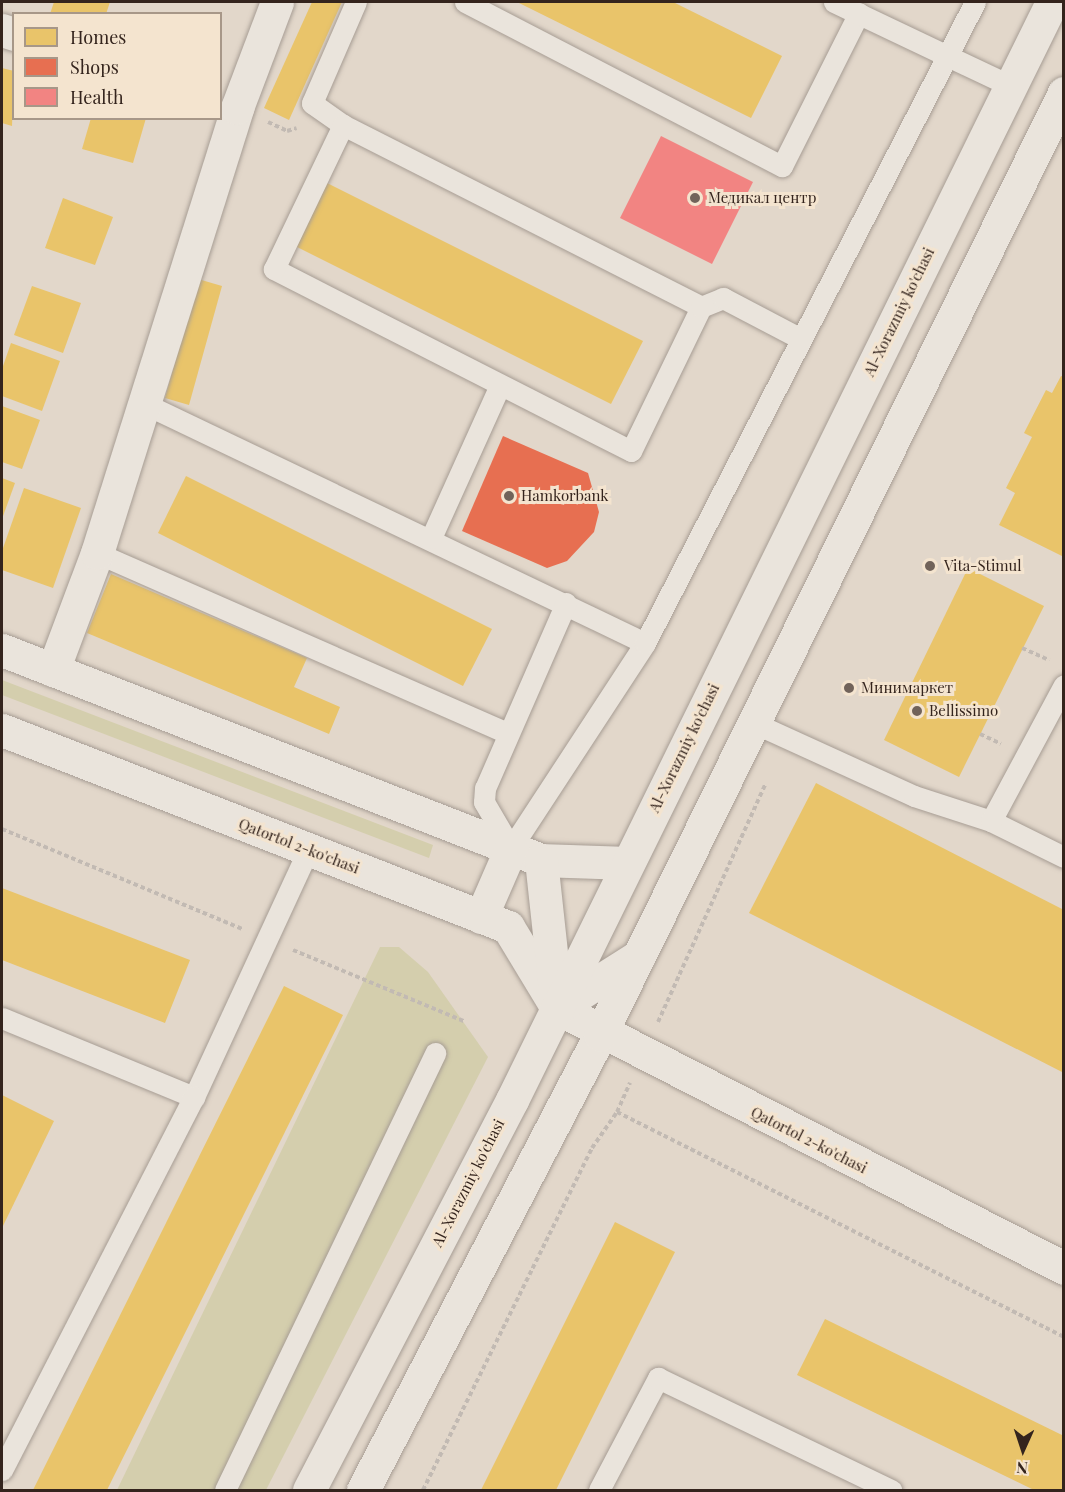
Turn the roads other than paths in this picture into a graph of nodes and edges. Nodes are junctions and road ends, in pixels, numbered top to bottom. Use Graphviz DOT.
graph roads {
  1 [pos="277,2"];
  2 [pos="356,2"];
  3 [pos="465,2"];
  4 [pos="834,2"];
  5 [pos="975,2"];
  6 [pos="1052,2"];
  7 [pos="859,13"];
  8 [pos="947,55"];
  9 [pos="1011,86"];
  10 [pos="1064,93"];
  11 [pos="229,105"];
  12 [pos="343,125"];
  13 [pos="701,307"];
  14 [pos="801,339"];
  15 [pos="500,385"];
  16 [pos="145,404"];
  17 [pos="431,538"];
  18 [pos="97,553"];
  19 [pos="566,603"];
  20 [pos="645,643"];
  21 [pos="2,650"];
  22 [pos="53,670"];
  23 [pos="1064,685"];
  24 [pos="754,723"];
  25 [pos="2,730"];
  26 [pos="508,733"];
  27 [pos="991,821"];
  28 [pos="511,848"];
  29 [pos="308,850"];
  30 [pos="1064,857"];
  31 [pos="541,860"];
  32 [pos="627,863"];
  33 [pos="481,917"];
  34 [pos="639,957"];
  35 [pos="557,1008"];
  36 [pos="2,1018"];
  37 [pos="600,1035"];
  38 [pos="435,1053"];
  39 [pos="194,1097"];
  40 [pos="1064,1268"];
  41 [pos="2,1470"];
  42 [pos="225,1491"];
  43 [pos="309,1491"];
  44 [pos="363,1491"];
  45 [pos="599,1491"];
  46 [pos="891,1491"];
  1 -- 11 [label="main road"];
  2 -- 12 [label="lane"];
  3 -- 7 [label="lane"];
  4 -- 7 [label="lane"];
  5 -- 8 [label="lane"];
  6 -- 9 [label="main road, Al-Xorazmiy ko'chasi"];
  7 -- 8 [label="lane"];
  8 -- 9 [label="lane"];
  8 -- 14 [label="lane"];
  9 -- 32 [label="main road, Al-Xorazmiy ko'chasi"];
  10 -- 24 [label="main road"];
  11 -- 16 [label="main road"];
  12 -- 13 [label="lane"];
  12 -- 15 [label="lane"];
  13 -- 14 [label="lane"];
  13 -- 15 [label="lane"];
  14 -- 20 [label="lane"];
  15 -- 17 [label="lane"];
  16 -- 17 [label="lane"];
  16 -- 18 [label="main road"];
  17 -- 19 [label="lane"];
  18 -- 22 [label="main road"];
  18 -- 26 [label="lane"];
  19 -- 20 [label="lane"];
  19 -- 26 [label="lane"];
  20 -- 28 [label="lane"];
  21 -- 22 [label="main road"];
  22 -- 28 [label="main road"];
  23 -- 27 [label="lane"];
  24 -- 27 [label="lane"];
  24 -- 34 [label="main road"];
  25 -- 29 [label="main road, Qatortol 2-ko'chasi"];
  26 -- 28 [label="lane"];
  27 -- 30 [label="lane"];
  28 -- 31 [label="main road"];
  28 -- 33 [label="main road"];
  29 -- 33 [label="main road, Qatortol 2-ko'chasi"];
  29 -- 39 [label="lane"];
  31 -- 32 [label="main road"];
  31 -- 35 [label="main road"];
  32 -- 35 [label="main road, Al-Xorazmiy ko'chasi"];
  33 -- 35 [label="main road, Qatortol 2-ko'chasi"];
  34 -- 35 [label="main road"];
  34 -- 37 [label="main road"];
  35 -- 37 [label="main road, Qatortol 2-ko'chasi"];
  35 -- 43 [label="main road, Al-Xorazmiy ko'chasi"];
  36 -- 39 [label="lane"];
  37 -- 40 [label="main road, Qatortol 2-ko'chasi"];
  37 -- 44 [label="main road"];
  38 -- 42 [label="lane"];
  39 -- 41 [label="lane"];
  45 -- 46 [label="lane"];
}
